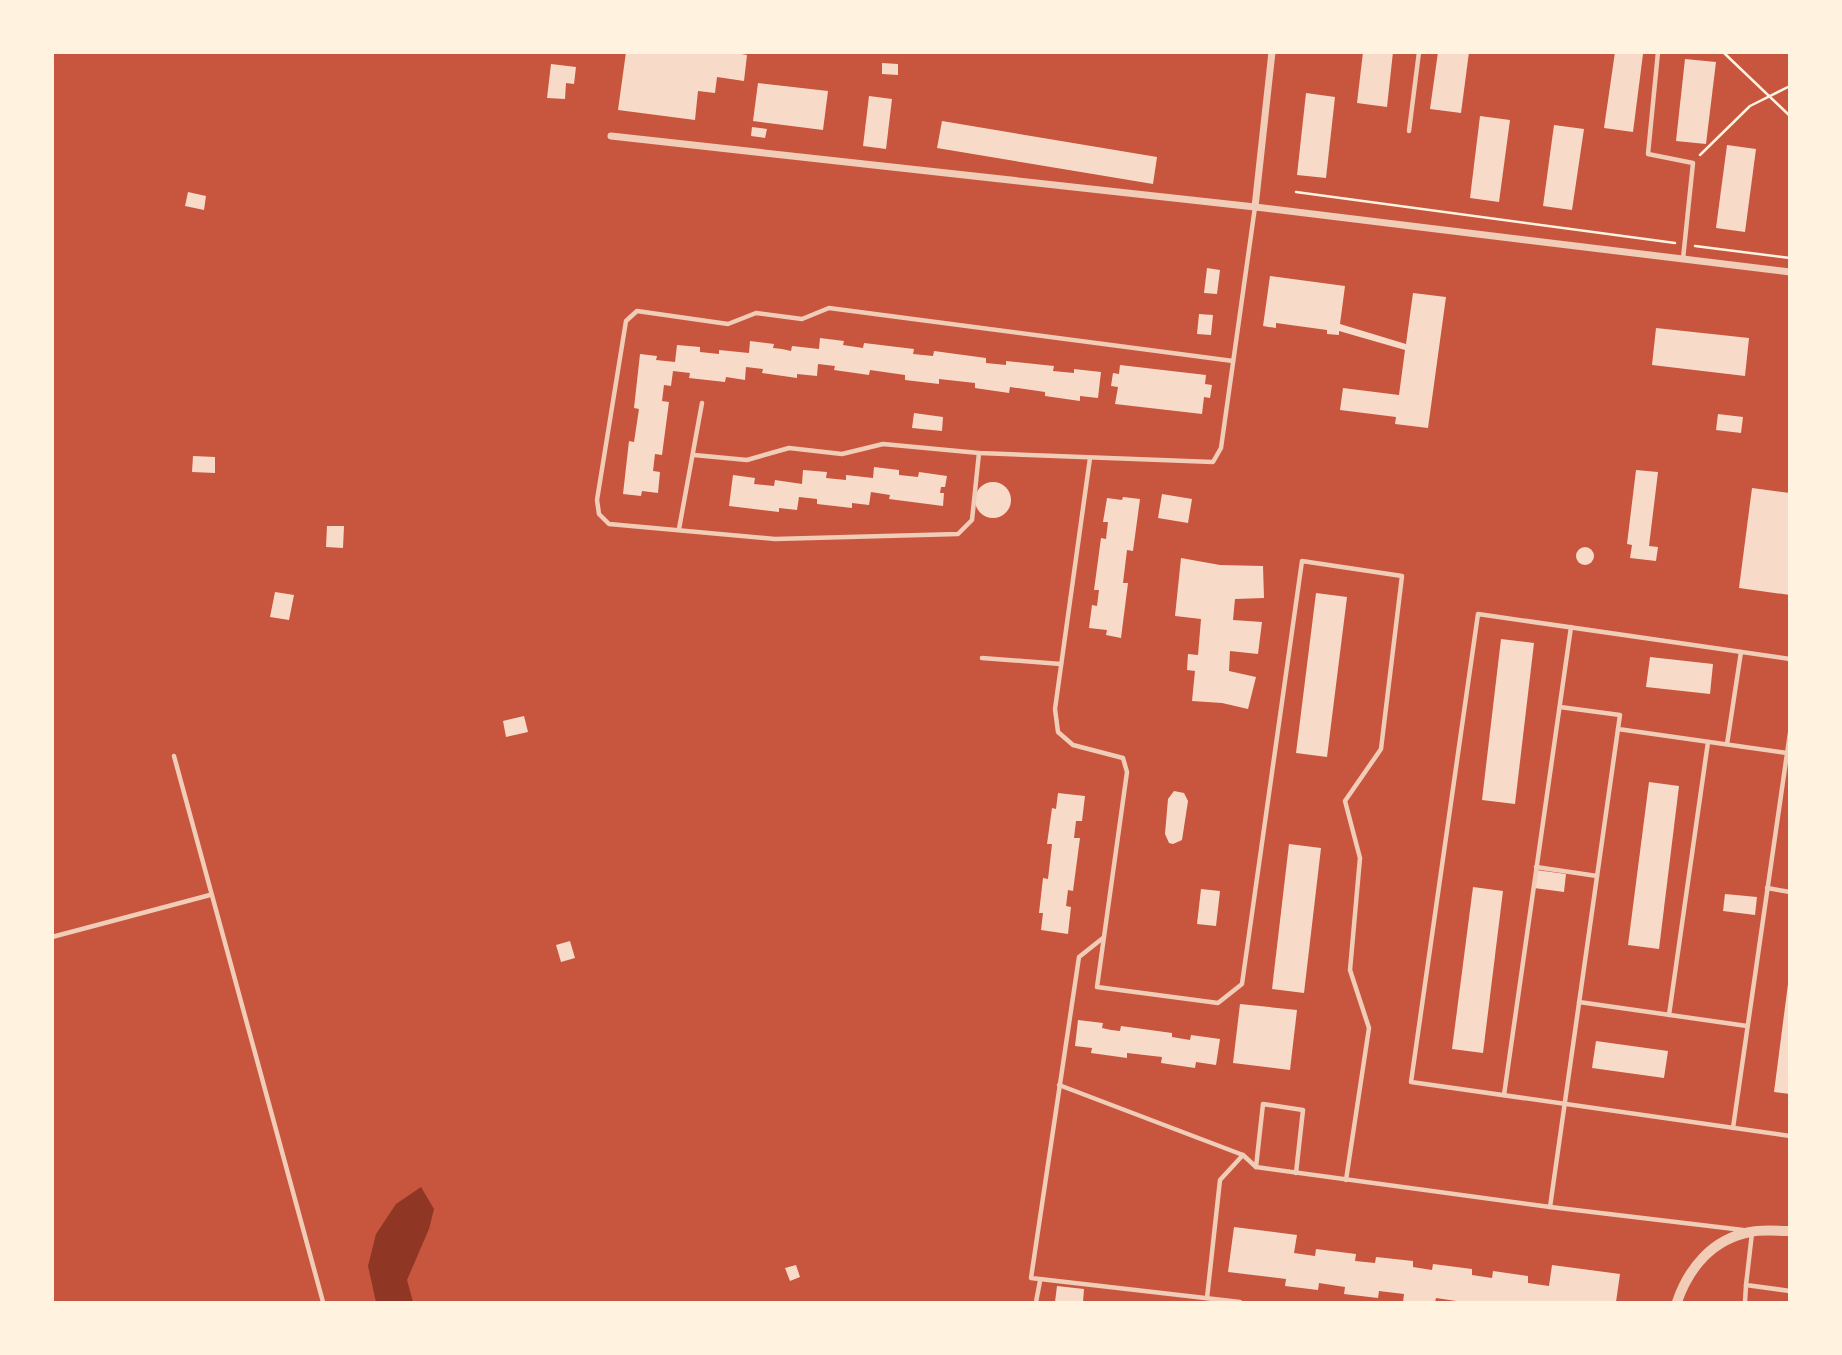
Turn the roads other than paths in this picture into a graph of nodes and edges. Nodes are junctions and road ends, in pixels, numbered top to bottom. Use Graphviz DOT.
graph roads {
  1 [pos="1272,52"];
  2 [pos="1419,52"];
  3 [pos="1658,52"];
  4 [pos="1409,131"];
  5 [pos="611,136"];
  6 [pos="1255,207"];
  7 [pos="1683,259"];
  8 [pos="1790,272"];
  9 [pos="1233,361"];
  10 [pos="702,403"];
  11 [pos="979,453"];
  12 [pos="694,455"];
  13 [pos="1090,458"];
  14 [pos="679,529"];
  15 [pos="1571,627"];
  16 [pos="1741,652"];
  17 [pos="982,658"];
  18 [pos="1790,659"];
  19 [pos="1061,664"];
  20 [pos="1560,707"];
  21 [pos="1618,729"];
  22 [pos="1790,733"];
  23 [pos="1709,742"];
  24 [pos="1727,744"];
  25 [pos="1787,753"];
  26 [pos="174,756"];
  27 [pos="1536,867"];
  28 [pos="1597,876"];
  29 [pos="1767,888"];
  30 [pos="1790,891"];
  31 [pos="210,895"];
  32 [pos="52,937"];
  33 [pos="1104,937"];
  34 [pos="1579,1002"];
  35 [pos="1669,1015"];
  36 [pos="1747,1026"];
  37 [pos="1059,1085"];
  38 [pos="1504,1095"];
  39 [pos="1564,1104"];
  40 [pos="1733,1128"];
  41 [pos="1790,1136"];
  42 [pos="1243,1155"];
  43 [pos="1256,1167"];
  44 [pos="1296,1173"];
  45 [pos="1346,1180"];
  46 [pos="1550,1207"];
  47 [pos="1753,1231"];
  48 [pos="1790,1231"];
  49 [pos="1040,1281"];
  50 [pos="1745,1285"];
  51 [pos="1790,1290"];
  52 [pos="1207,1298"];
  53 [pos="323,1303"];
  54 [pos="1037,1303"];
  55 [pos="1240,1303"];
  56 [pos="1677,1303"];
  57 [pos="1745,1303"];
  1 -- 6 [label="street"];
  2 -- 4 [label="lane"];
  3 -- 7 [label="lane"];
  5 -- 6 [label="street"];
  6 -- 7 [label="street"];
  6 -- 9 [label="lane"];
  7 -- 8 [label="street"];
  9 -- 13 [label="lane"];
  9 -- 14 [label="lane"];
  10 -- 12 [label="lane"];
  11 -- 12 [label="lane"];
  11 -- 13 [label="lane"];
  11 -- 14 [label="lane"];
  12 -- 14 [label="lane"];
  13 -- 19 [label="lane"];
  15 -- 16 [label="lane"];
  15 -- 20 [label="lane"];
  15 -- 38 [label="lane"];
  16 -- 18 [label="lane"];
  16 -- 24 [label="lane"];
  17 -- 19 [label="lane"];
  19 -- 33 [label="lane"];
  20 -- 21 [label="lane"];
  20 -- 27 [label="lane"];
  21 -- 23 [label="lane"];
  21 -- 28 [label="lane"];
  22 -- 25 [label="lane"];
  23 -- 24 [label="lane"];
  23 -- 35 [label="lane"];
  24 -- 25 [label="lane"];
  25 -- 29 [label="lane"];
  26 -- 31 [label="lane"];
  27 -- 28 [label="lane"];
  27 -- 38 [label="lane"];
  28 -- 34 [label="lane"];
  29 -- 30 [label="lane"];
  29 -- 36 [label="lane"];
  31 -- 32 [label="lane"];
  31 -- 53 [label="lane"];
  33 -- 37 [label="lane"];
  33 -- 45 [label="lane"];
  34 -- 35 [label="lane"];
  34 -- 39 [label="lane"];
  35 -- 36 [label="lane"];
  36 -- 40 [label="lane"];
  37 -- 42 [label="lane"];
  37 -- 49 [label="lane"];
  38 -- 39 [label="lane"];
  39 -- 40 [label="lane"];
  39 -- 46 [label="lane"];
  40 -- 41 [label="lane"];
  42 -- 43 [label="lane"];
  42 -- 52 [label="lane"];
  43 -- 44 [label="lane"];
  43 -- 44 [label="lane"];
  44 -- 45 [label="lane"];
  45 -- 46 [label="lane"];
  46 -- 47 [label="lane"];
  47 -- 48 [label="street"];
  47 -- 50 [label="lane"];
  47 -- 56 [label="street"];
  49 -- 52 [label="lane"];
  49 -- 54 [label="lane"];
  50 -- 51 [label="lane"];
  50 -- 57 [label="lane"];
  52 -- 55 [label="lane"];
}
